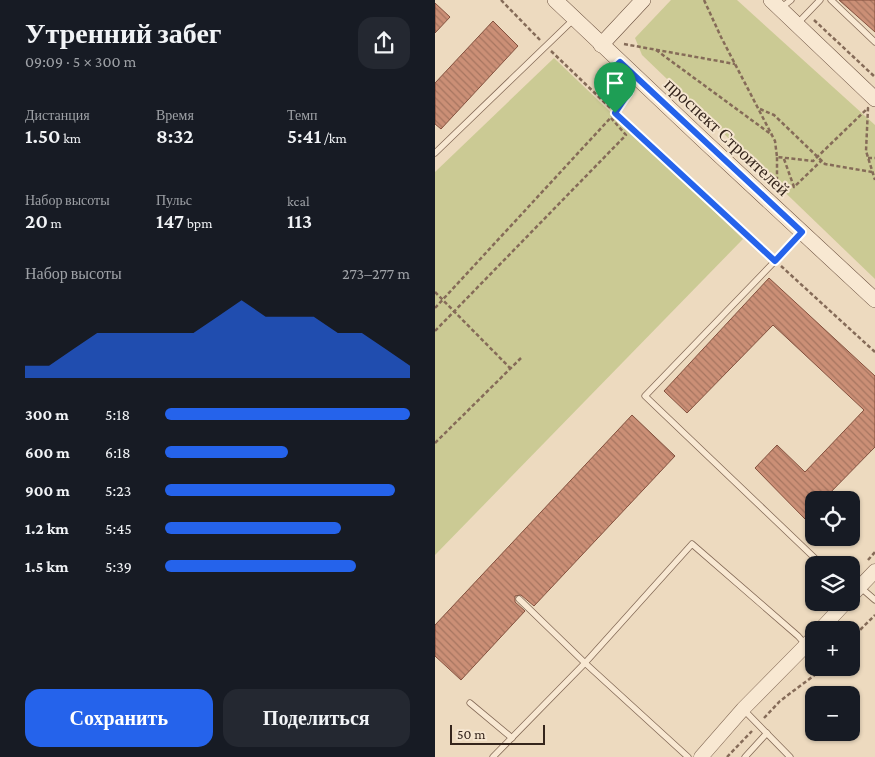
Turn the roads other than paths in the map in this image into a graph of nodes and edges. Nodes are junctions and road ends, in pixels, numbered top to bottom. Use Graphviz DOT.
graph roads {
  1 [pos="555,0"];
  2 [pos="643,0"];
  3 [pos="820,0"];
  4 [pos="831,0"];
  5 [pos="781,3"];
  6 [pos="574,19"];
  7 [pos="796,24"];
  8 [pos="875,42"];
  9 [pos="601,45"];
  10 [pos="875,99"];
  11 [pos="435,153"];
  12 [pos="802,232"];
  13 [pos="875,300"];
  14 [pos="813,556"];
  15 [pos="875,571"];
  16 [pos="860,587"];
  17 [pos="860,597"];
  18 [pos="519,599"];
  19 [pos="875,600"];
  20 [pos="837,611"];
  21 [pos="828,621"];
  22 [pos="805,639"];
  23 [pos="805,646"];
  24 [pos="585,663"];
  25 [pos="470,703"];
  26 [pos="743,710"];
  27 [pos="767,733"];
  28 [pos="511,738"];
  29 [pos="493,757"];
  30 [pos="688,757"];
  31 [pos="701,757"];
  32 [pos="745,757"];
  33 [pos="790,757"];
  1 -- 6 [label="main road, проспект Строителей"];
  2 -- 9 [label="main road"];
  3 -- 7 [label="lane"];
  4 -- 8 [label="lane"];
  5 -- 7 [label="main road"];
  6 -- 9 [label="main road, проспект Строителей"];
  6 -- 11 [label="lane"];
  7 -- 10 [label="main road"];
  9 -- 12 [label="main road, проспект Строителей"];
  12 -- 13 [label="main road, проспект Строителей"];
  12 -- 14 [label="lane"];
  15 -- 16 [label="street"];
  17 -- 19 [label="lane"];
  18 -- 24 [label="lane"];
  20 -- 21 [label="street"];
  22 -- 24 [label="lane"];
  23 -- 26 [label="street"];
  24 -- 28 [label="lane"];
  24 -- 30 [label="lane"];
  25 -- 28 [label="lane"];
  26 -- 27 [label="lane"];
  26 -- 31 [label="street"];
  27 -- 32 [label="lane"];
  27 -- 33 [label="lane"];
  28 -- 29 [label="lane"];
}
